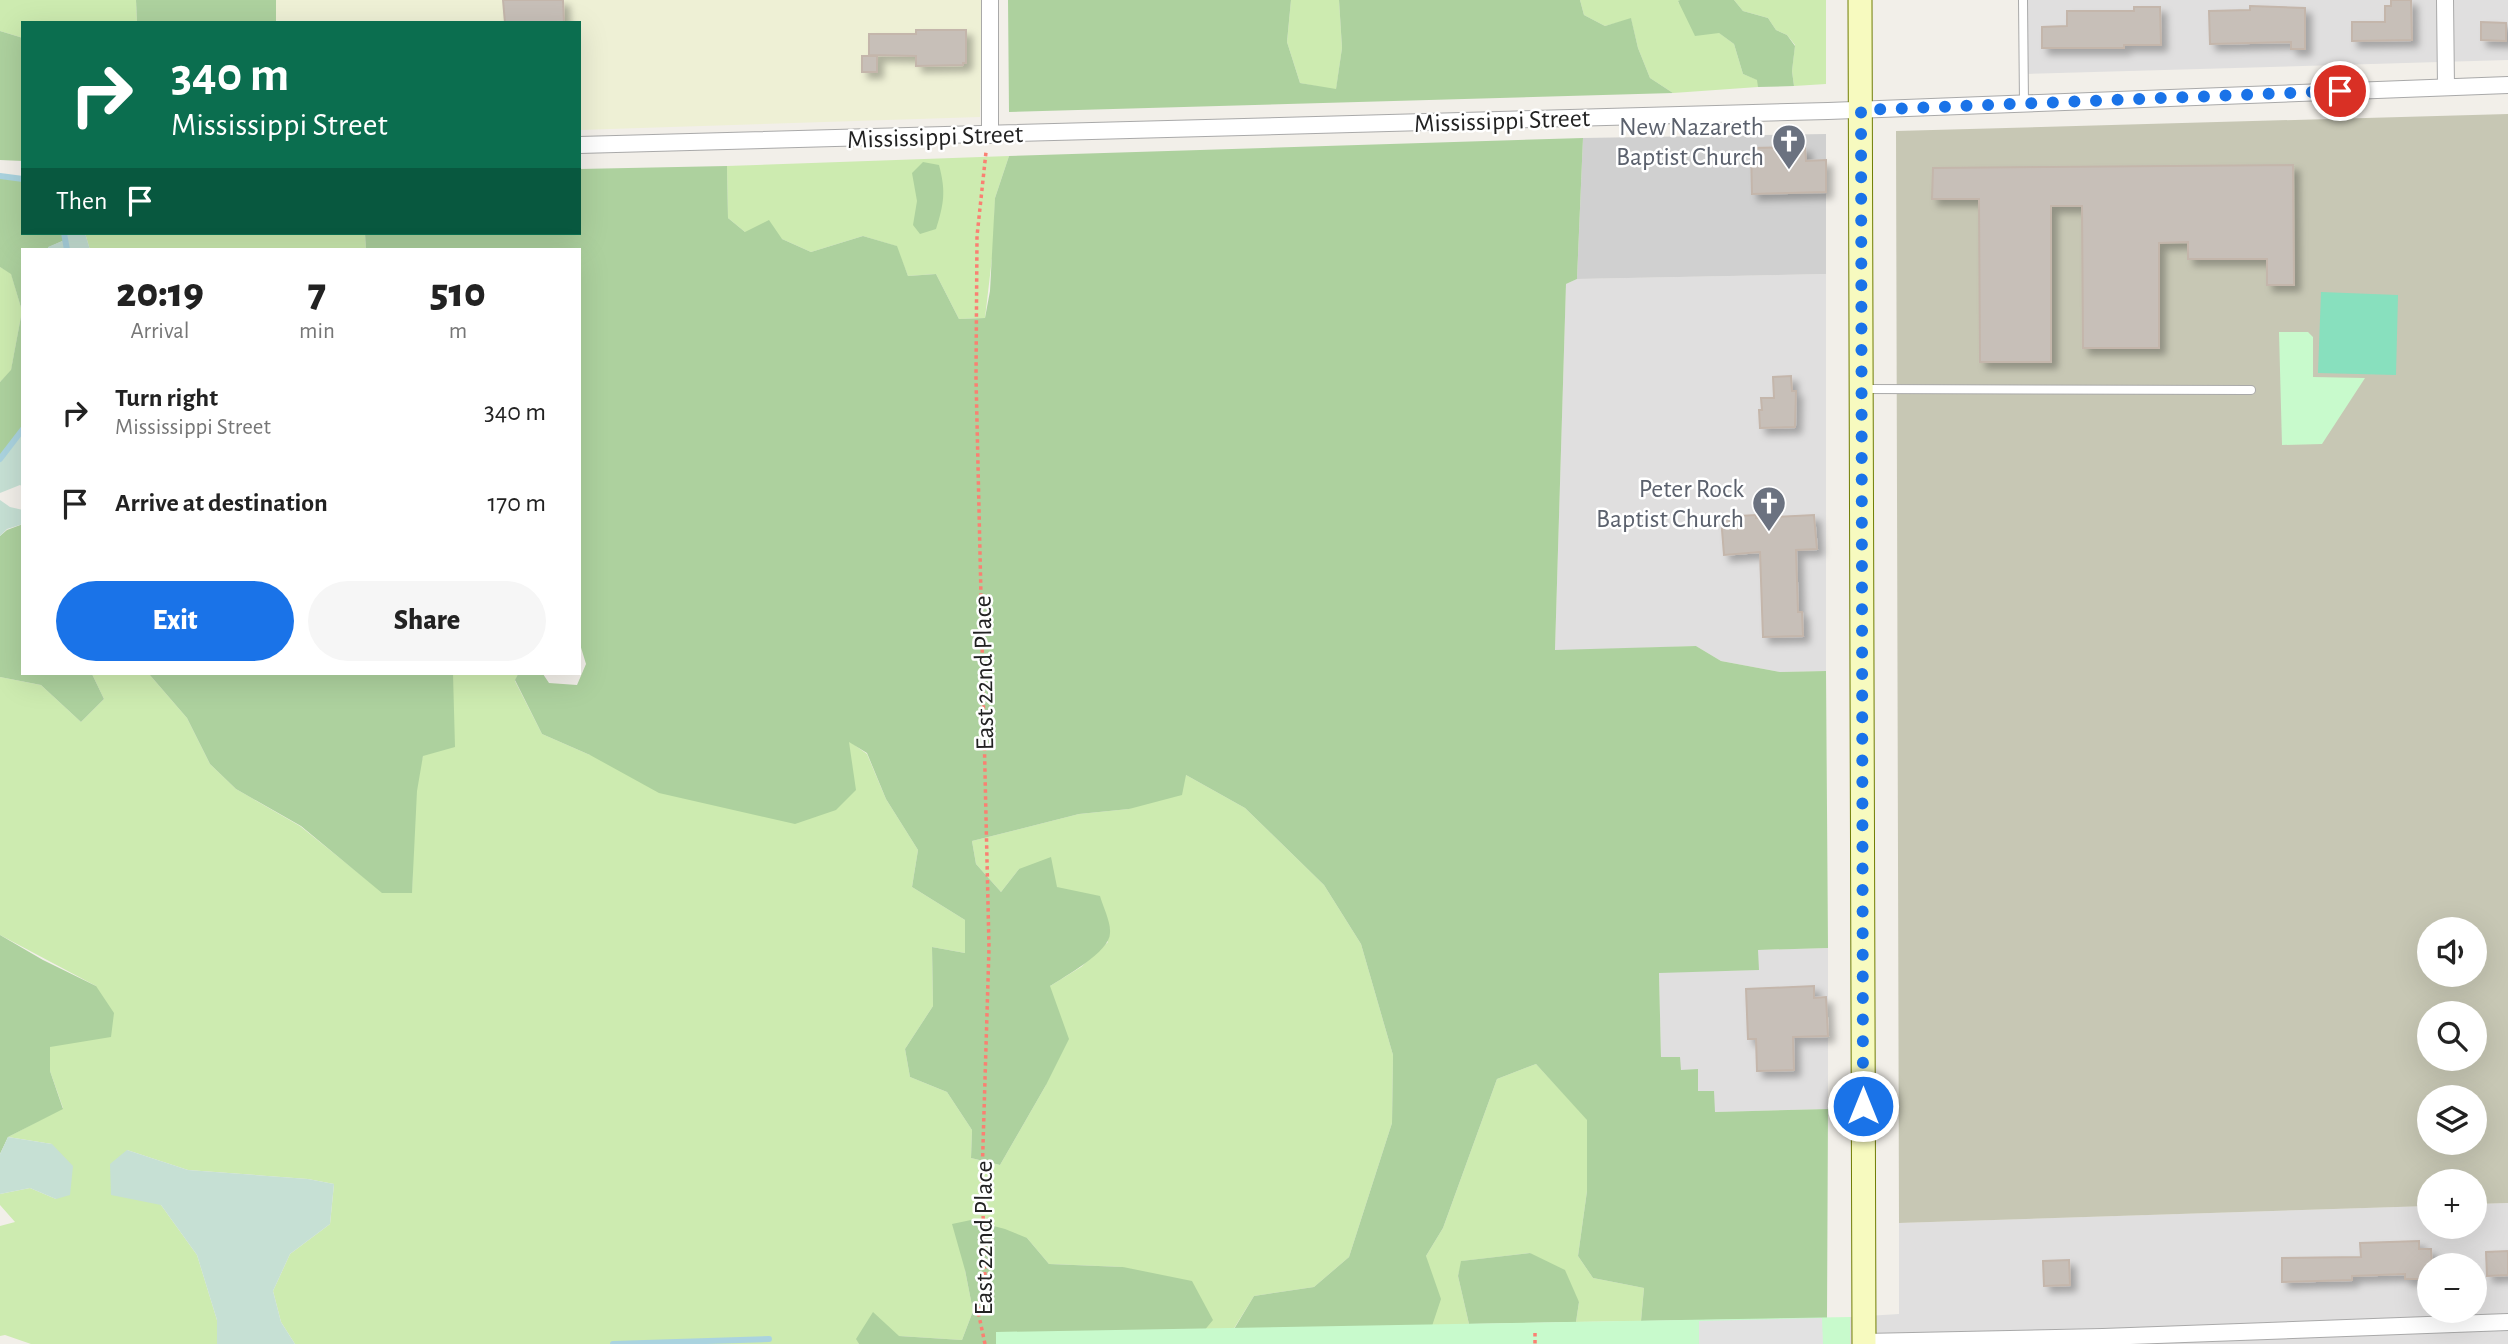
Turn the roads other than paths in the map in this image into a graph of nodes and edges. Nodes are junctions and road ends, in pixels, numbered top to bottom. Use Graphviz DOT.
graph roads {
  1 [pos="990,0"];
  2 [pos="1860,0"];
  3 [pos="2023,0"];
  4 [pos="2445,0"];
  5 [pos="2508,85"];
  6 [pos="2446,87"];
  7 [pos="2024,104"];
  8 [pos="1861,110"];
  9 [pos="990,135"];
  10 [pos="581,145"];
  11 [pos="1862,389"];
  12 [pos="2251,390"];
  13 [pos="2508,1322"];
  14 [pos="2103,1340"];
  15 [pos="1864,1343"];
  1 -- 9 [label="street"];
  2 -- 8 [label="street"];
  3 -- 7 [label="lane"];
  4 -- 6 [label="street"];
  5 -- 6 [label="street, Mississippi Street"];
  6 -- 7 [label="street, Mississippi Street"];
  7 -- 8 [label="street, Mississippi Street"];
  8 -- 9 [label="street, Mississippi Street"];
  8 -- 11 [label="street"];
  9 -- 10 [label="street, Mississippi Street"];
  11 -- 12 [label="lane"];
  11 -- 15 [label="street"];
  13 -- 14 [label="street"];
  14 -- 15 [label="street"];
}
